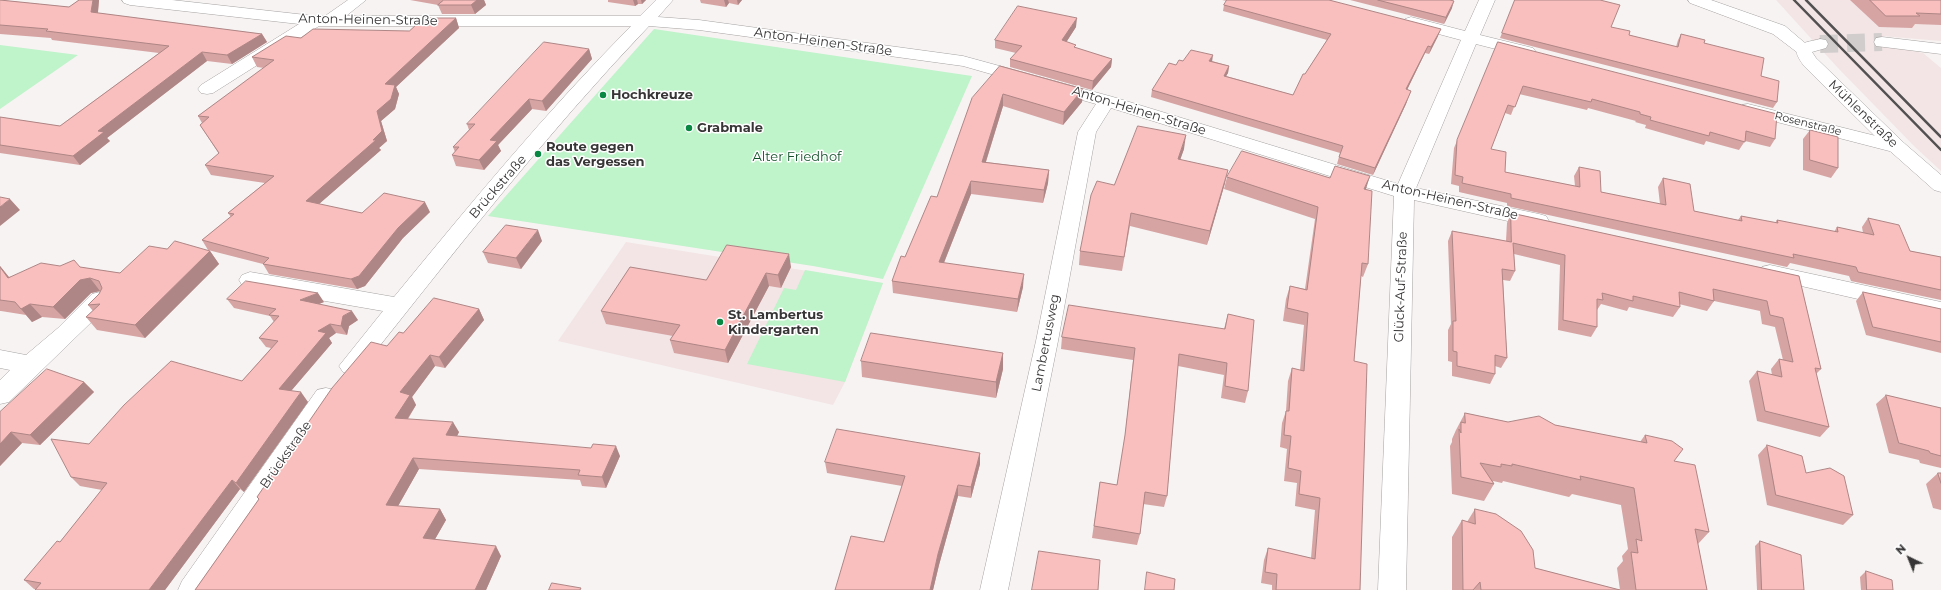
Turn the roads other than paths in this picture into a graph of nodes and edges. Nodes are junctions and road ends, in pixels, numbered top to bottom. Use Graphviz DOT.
graph roads {
  1 [pos="130,0"];
  2 [pos="358,0"];
  3 [pos="665,0"];
  4 [pos="1487,0"];
  5 [pos="1696,0"];
  6 [pos="1393,18"];
  7 [pos="322,21"];
  8 [pos="644,21"];
  9 [pos="1470,37"];
  10 [pos="1882,42"];
  11 [pos="1941,49"];
  12 [pos="1546,57"];
  13 [pos="207,89"];
  14 [pos="1107,101"];
  15 [pos="1729,104"];
  16 [pos="1897,147"];
  17 [pos="1941,186"];
  18 [pos="1404,192"];
  19 [pos="1558,225"];
  20 [pos="1750,267"];
  21 [pos="250,280"];
  22 [pos="100,300"];
  23 [pos="400,306"];
  24 [pos="1941,310"];
  25 [pos="0,359"];
  26 [pos="30,365"];
  27 [pos="0,395"];
  28 [pos="192,590"];
  29 [pos="994,590"];
  30 [pos="1392,590"];
  1 -- 7 [label="street, Anton-Heinen-Straße"];
  2 -- 7 [label="street"];
  3 -- 8 [label="street, Brückstraße"];
  4 -- 9 [label="street, Glück-Auf-Straße"];
  5 -- 16 [label="street, Mühlenstraße"];
  6 -- 9 [label="street"];
  7 -- 8 [label="street, Anton-Heinen-Straße"];
  7 -- 13 [label="street"];
  8 -- 14 [label="street, Anton-Heinen-Straße"];
  8 -- 23 [label="street, Brückstraße"];
  9 -- 12 [label="street"];
  9 -- 18 [label="street, Glück-Auf-Straße"];
  10 -- 11 [label="street"];
  14 -- 18 [label="street, Anton-Heinen-Straße"];
  14 -- 29 [label="street, Lambertusweg"];
  15 -- 16 [label="street, Rosenstraße"];
  16 -- 17 [label="street, Mühlenstraße"];
  18 -- 19 [label="street, Anton-Heinen-Straße"];
  18 -- 30 [label="street, Glück-Auf-Straße"];
  20 -- 24 [label="street"];
  21 -- 23 [label="street"];
  22 -- 26 [label="street"];
  23 -- 28 [label="street, Brückstraße"];
  25 -- 26 [label="street"];
  26 -- 27 [label="street"];
}
